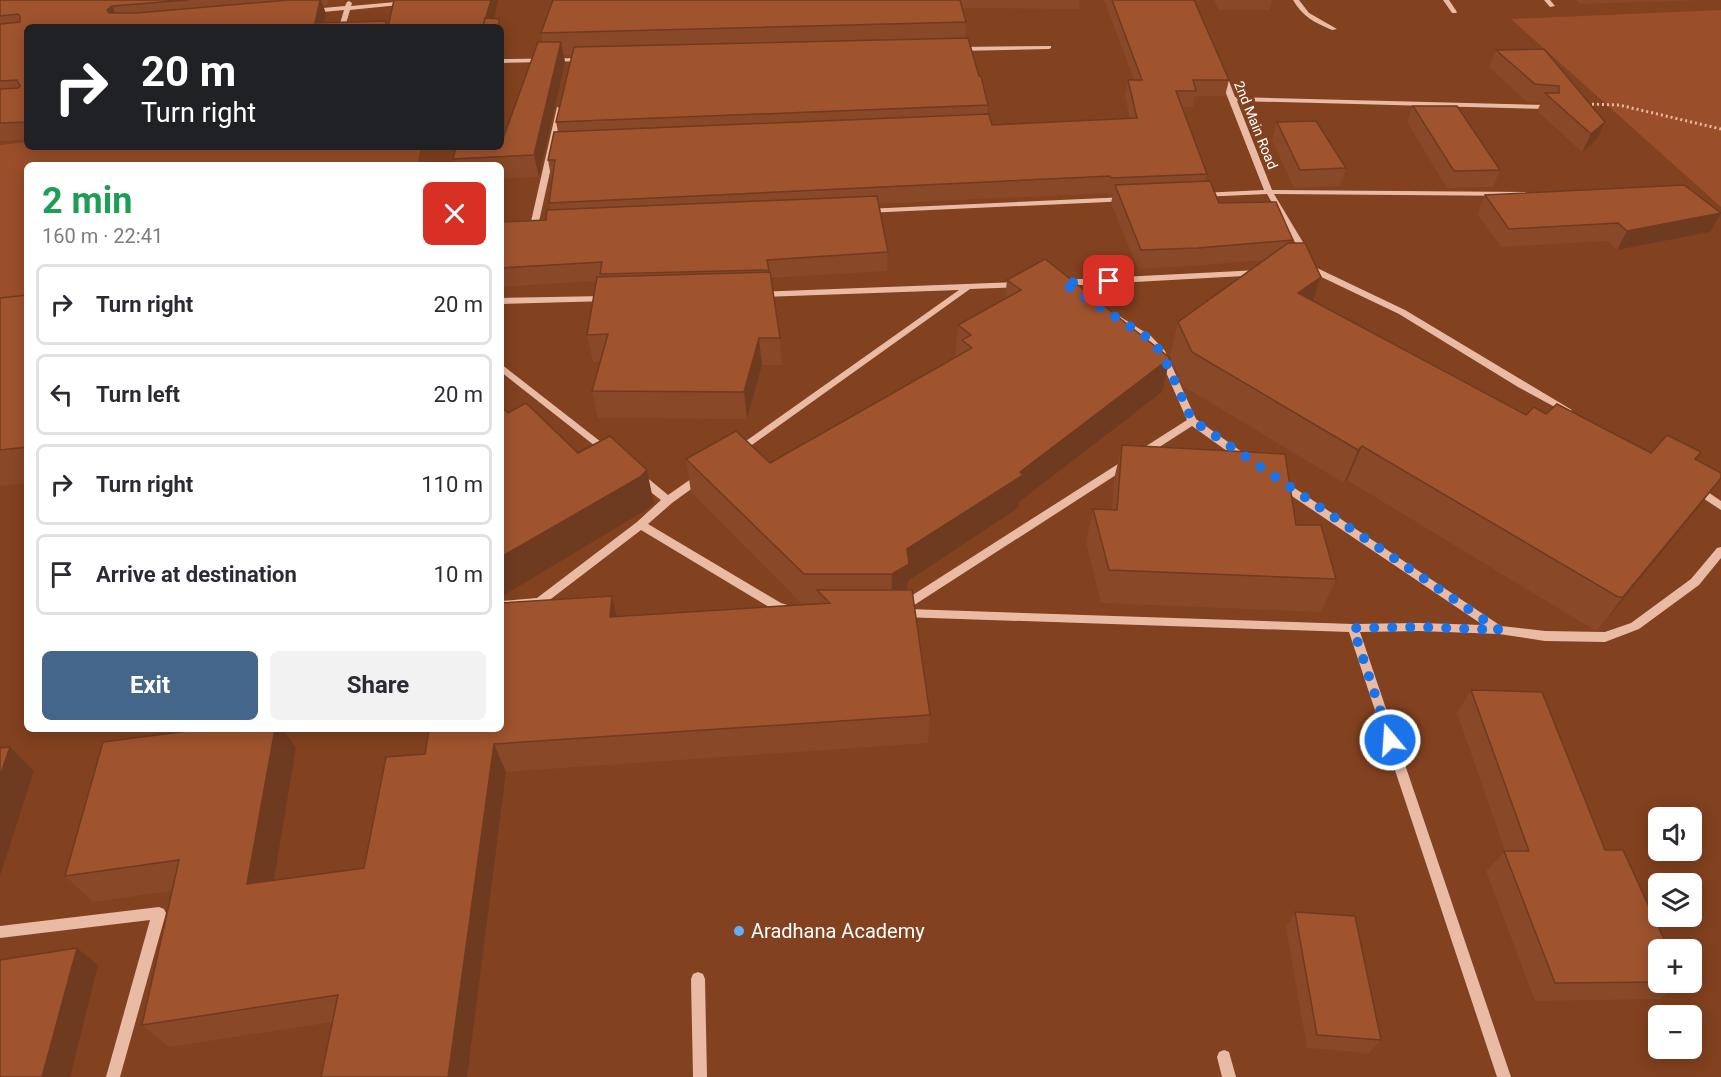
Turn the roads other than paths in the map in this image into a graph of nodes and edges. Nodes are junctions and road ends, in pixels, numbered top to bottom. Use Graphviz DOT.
graph roads {
  1 [pos="1296,0"];
  2 [pos="1446,0"];
  3 [pos="417,2"];
  4 [pos="349,4"];
  5 [pos="303,11"];
  6 [pos="1454,12"];
  7 [pos="343,24"];
  8 [pos="1334,29"];
  9 [pos="1049,47"];
  10 [pos="954,50"];
  11 [pos="572,59"];
  12 [pos="596,59"];
  13 [pos="504,62"];
  14 [pos="1219,66"];
  15 [pos="569,70"];
  16 [pos="1232,99"];
  17 [pos="562,102"];
  18 [pos="1546,107"];
  19 [pos="551,144"];
  20 [pos="563,144"];
  21 [pos="1269,192"];
  22 [pos="1541,194"];
  23 [pos="1186,196"];
  24 [pos="1139,198"];
  25 [pos="854,211"];
  26 [pos="523,226"];
  27 [pos="534,226"];
  28 [pos="545,226"];
  29 [pos="1314,270"];
  30 [pos="1290,271"];
  31 [pos="1266,272"];
  32 [pos="1063,283"];
  33 [pos="1051,284"];
  34 [pos="1027,285"];
  35 [pos="967,288"];
  36 [pos="752,294"];
  37 [pos="1082,296"];
  38 [pos="621,298"];
  39 [pos="504,301"];
  40 [pos="1110,314"];
  41 [pos="504,369"];
  42 [pos="1574,413"];
  43 [pos="1192,420"];
  44 [pos="612,456"];
  45 [pos="726,459"];
  46 [pos="1250,462"];
  47 [pos="631,471"];
  48 [pos="706,473"];
  49 [pos="1269,475"];
  50 [pos="1684,480"];
  51 [pos="668,500"];
  52 [pos="1721,506"];
  53 [pos="641,525"];
  54 [pos="1721,551"];
  55 [pos="504,605"];
  56 [pos="797,612"];
  57 [pos="1353,628"];
  58 [pos="1499,630"];
  59 [pos="0,932"];
  60 [pos="698,979"];
  61 [pos="1224,1057"];
  62 [pos="113,1077"];
  63 [pos="700,1077"];
  64 [pos="1229,1077"];
  65 [pos="1504,1077"];
  1 -- 8 [label="street"];
  2 -- 6 [label="street"];
  3 -- 4 [label="street"];
  4 -- 5 [label="street"];
  4 -- 7 [label="street"];
  9 -- 10 [label="street"];
  11 -- 12 [label="street"];
  11 -- 13 [label="street"];
  11 -- 15 [label="street"];
  14 -- 16 [label="street, 2nd Main Road"];
  16 -- 18 [label="street"];
  16 -- 21 [label="street, 2nd Main Road"];
  17 -- 19 [label="street"];
  19 -- 20 [label="street"];
  19 -- 27 [label="street"];
  21 -- 22 [label="street"];
  21 -- 23 [label="street"];
  21 -- 29 [label="street, 2nd Main Road"];
  24 -- 25 [label="street"];
  26 -- 27 [label="street"];
  27 -- 28 [label="street"];
  29 -- 30 [label="street"];
  29 -- 42 [label="street"];
  31 -- 32 [label="street"];
  32 -- 33 [label="street"];
  32 -- 37 [label="street"];
  34 -- 35 [label="street"];
  35 -- 36 [label="street"];
  35 -- 45 [label="street"];
  38 -- 39 [label="street"];
  40 -- 43 [label="street"];
  41 -- 44 [label="street"];
  43 -- 46 [label="street"];
  43 -- 57 [label="street"];
  47 -- 51 [label="street"];
  48 -- 51 [label="street"];
  49 -- 58 [label="street"];
  50 -- 52 [label="street"];
  51 -- 53 [label="street"];
  53 -- 55 [label="street"];
  53 -- 56 [label="street"];
  54 -- 58 [label="street"];
  57 -- 58 [label="street"];
  57 -- 65 [label="street"];
  59 -- 62 [label="street"];
  60 -- 63 [label="street"];
  61 -- 64 [label="street"];
}
